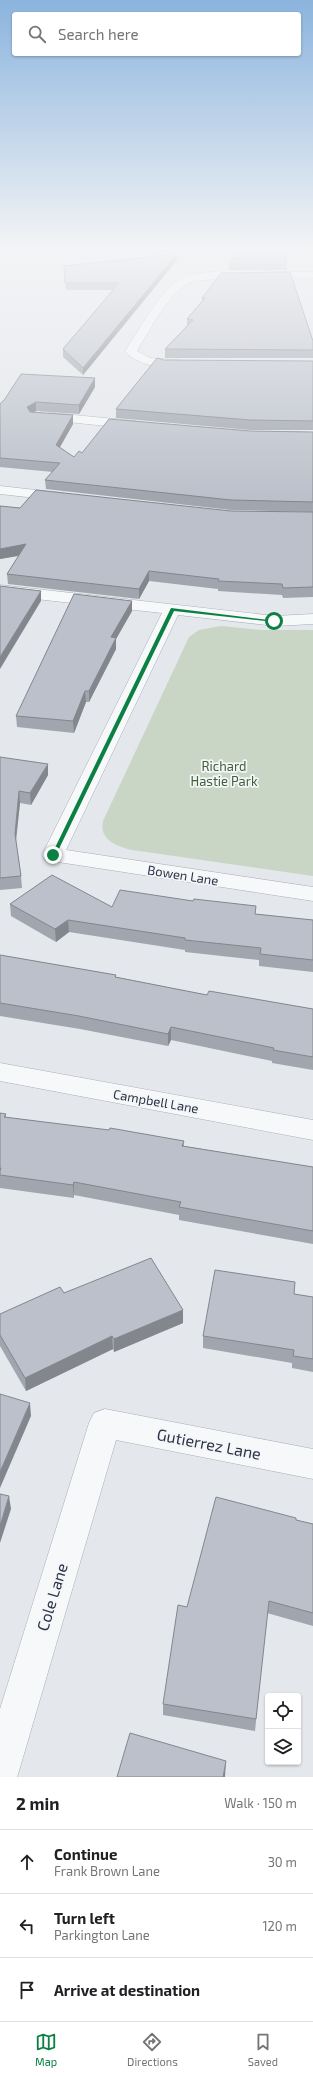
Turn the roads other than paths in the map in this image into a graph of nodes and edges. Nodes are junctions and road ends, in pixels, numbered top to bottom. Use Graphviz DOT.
graph roads {
  1 [pos="146,330"];
  2 [pos="195,364"];
  3 [pos="36,416"];
  4 [pos="147,426"];
  5 [pos="0,490"];
  6 [pos="77,498"];
  7 [pos="0,590"];
  8 [pos="172,609"];
  9 [pos="313,619"];
  10 [pos="313,894"];
  11 [pos="0,1072"];
  12 [pos="313,1130"];
  13 [pos="105,1423"];
  14 [pos="313,1464"];
  15 [pos="0,1771"];
  1 -- 2 [label="street"];
  3 -- 4 [label="street"];
  5 -- 6 [label="street"];
  7 -- 8 [label="street"];
  8 -- 9 [label="street"];
  8 -- 10 [label="street, Bowen Lane"];
  11 -- 12 [label="street, Campbell Lane"];
  13 -- 14 [label="street, Gutierrez Lane"];
  13 -- 15 [label="street, Cole Lane"];
}
